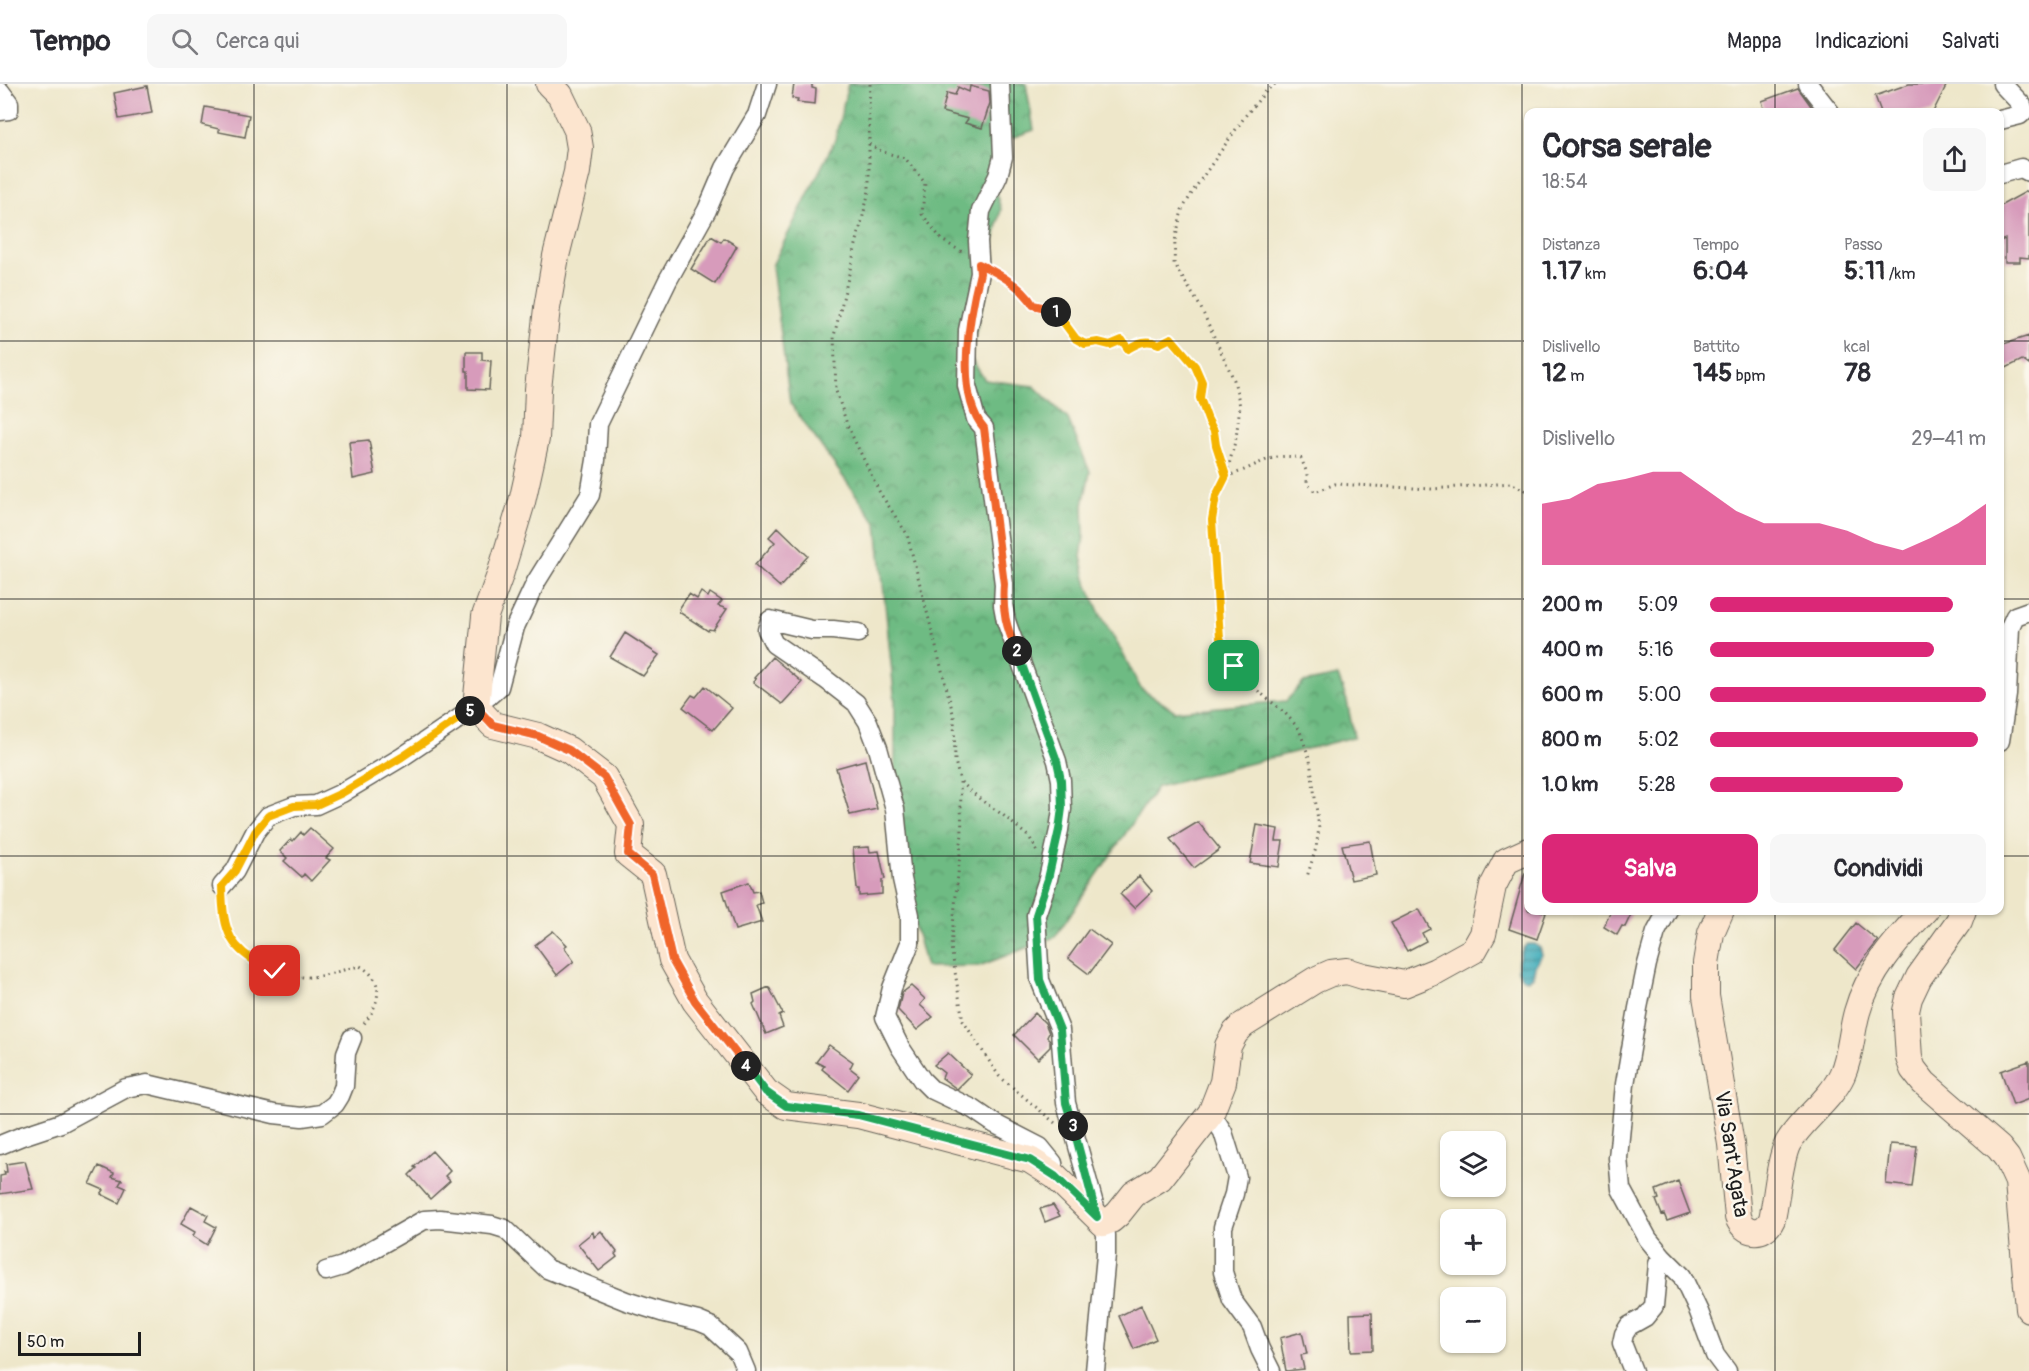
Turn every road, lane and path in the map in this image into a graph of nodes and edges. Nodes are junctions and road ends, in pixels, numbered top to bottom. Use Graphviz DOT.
graph roads {
  1 [pos="549,84"];
  2 [pos="767,84"];
  3 [pos="870,84"];
  4 [pos="1000,84"];
  5 [pos="1275,84"];
  6 [pos="1808,84"];
  7 [pos="2002,84"];
  8 [pos="0,91"];
  9 [pos="1827,108"];
  10 [pos="0,111"];
  11 [pos="2026,113"];
  12 [pos="2004,119"];
  13 [pos="869,144"];
  14 [pos="2029,172"];
  15 [pos="2004,173"];
  16 [pos="978,241"];
  17 [pos="979,264"];
  18 [pos="1226,476"];
  19 [pos="1524,490"];
  20 [pos="2029,611"];
  21 [pos="858,633"];
  22 [pos="476,707"];
  23 [pos="2004,715"];
  24 [pos="960,781"];
  25 [pos="1524,853"];
  26 [pos="1307,877"];
  27 [pos="1048,879"];
  28 [pos="222,886"];
  29 [pos="1665,915"];
  30 [pos="1719,915"];
  31 [pos="1920,915"];
  32 [pos="1961,915"];
  33 [pos="352,1038"];
  34 [pos="1211,1113"];
  35 [pos="1077,1141"];
  36 [pos="0,1145"];
  37 [pos="1055,1176"];
  38 [pos="1100,1220"];
  39 [pos="1662,1256"];
  40 [pos="327,1271"];
  41 [pos="2029,1310"];
  42 [pos="746,1371"];
  43 [pos="1095,1371"];
  44 [pos="1271,1371"];
  45 [pos="1633,1371"];
  46 [pos="1727,1371"];
  1 -- 22 [label="street"];
  2 -- 22 [label="street"];
  3 -- 13 [label="path"];
  4 -- 16 [label="street"];
  5 -- 18 [label="path"];
  6 -- 9 [label="street"];
  7 -- 11 [label="street"];
  8 -- 10 [label="street"];
  11 -- 12 [label="street"];
  13 -- 16 [label="path"];
  13 -- 24 [label="path"];
  14 -- 15 [label="street"];
  16 -- 17 [label="street"];
  17 -- 18 [label="path"];
  17 -- 27 [label="street"];
  18 -- 19 [label="path"];
  18 -- 26 [label="path"];
  20 -- 23 [label="street"];
  21 -- 37 [label="street"];
  22 -- 28 [label="street"];
  22 -- 37 [label="street"];
  24 -- 27 [label="path"];
  24 -- 35 [label="path"];
  25 -- 34 [label="street"];
  27 -- 35 [label="street"];
  28 -- 33 [label="path"];
  29 -- 39 [label="street"];
  30 -- 31 [label="street, Via Sant'Agata"];
  32 -- 41 [label="street"];
  33 -- 36 [label="street"];
  34 -- 38 [label="street"];
  34 -- 44 [label="street"];
  35 -- 38 [label="street"];
  37 -- 38 [label="street"];
  38 -- 43 [label="street"];
  39 -- 45 [label="street"];
  39 -- 46 [label="street"];
  40 -- 42 [label="street"];
}
